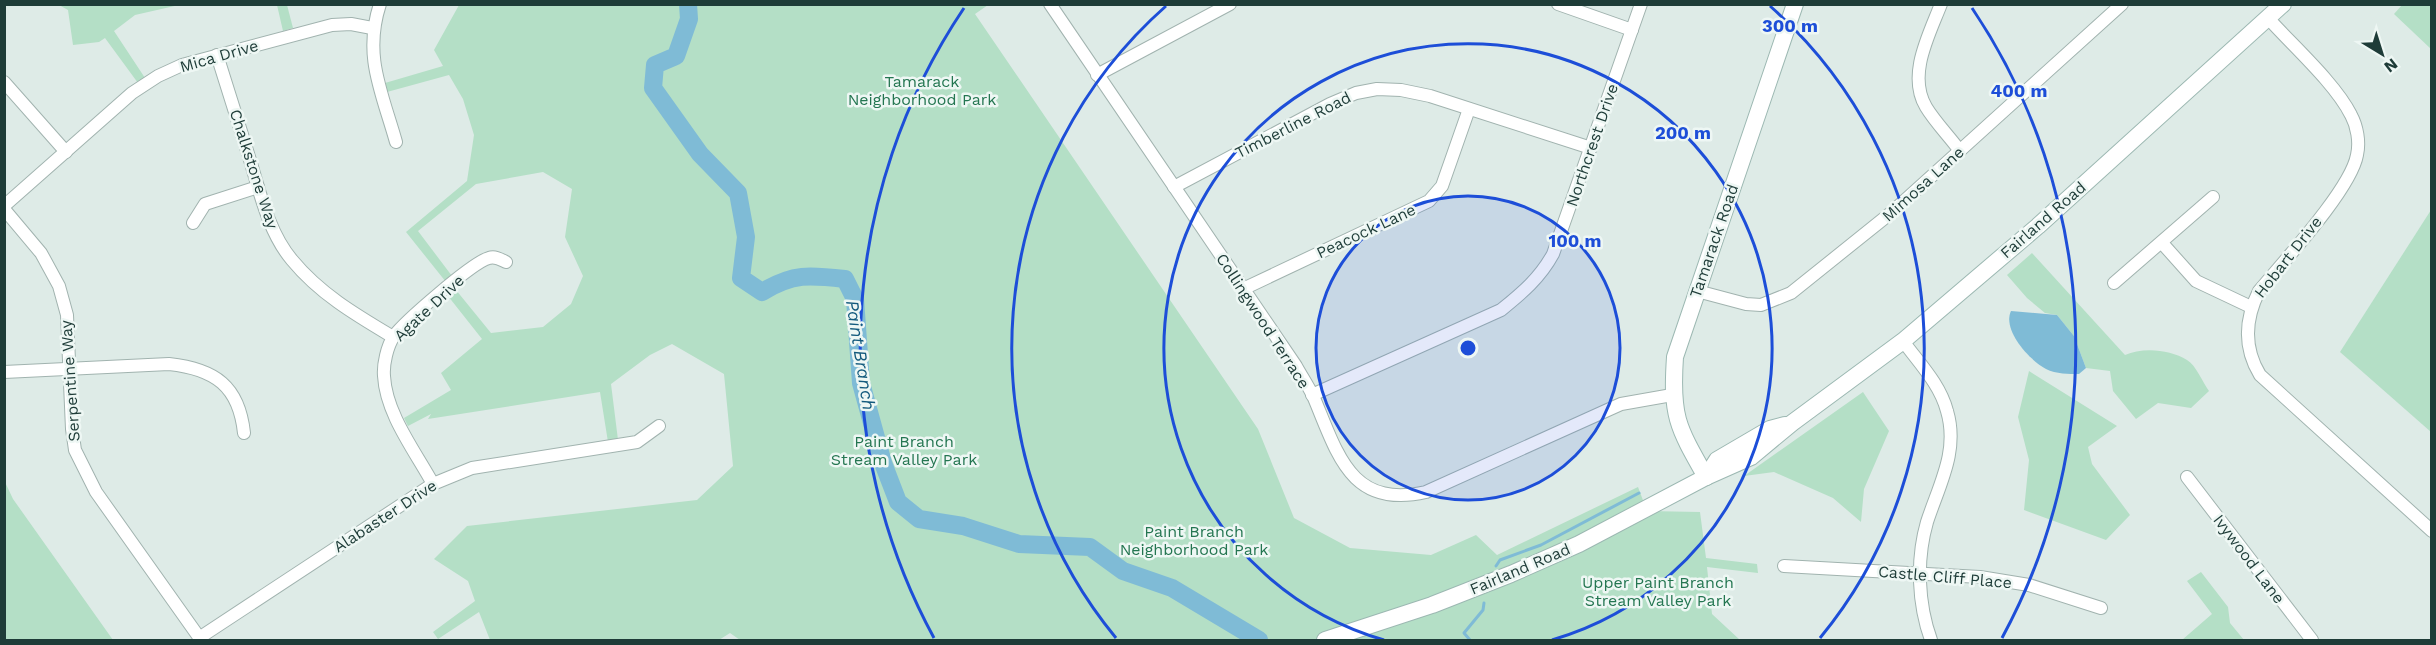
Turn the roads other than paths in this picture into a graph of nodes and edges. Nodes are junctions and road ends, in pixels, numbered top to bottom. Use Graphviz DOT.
graph roads {
  1 [pos="380,4"];
  2 [pos="1050,4"];
  3 [pos="1230,4"];
  4 [pos="1558,4"];
  5 [pos="1641,4"];
  6 [pos="1795,4"];
  7 [pos="1941,4"];
  8 [pos="2122,4"];
  9 [pos="2283,4"];
  10 [pos="2268,18"];
  11 [pos="372,28"];
  12 [pos="1632,30"];
  13 [pos="218,55"];
  14 [pos="1097,75"];
  15 [pos="4,82"];
  16 [pos="1469,109"];
  17 [pos="396,142"];
  18 [pos="1591,148"];
  19 [pos="1960,151"];
  20 [pos="66,152"];
  21 [pos="258,187"];
  22 [pos="1174,187"];
  23 [pos="2213,197"];
  24 [pos="4,208"];
  25 [pos="194,223"];
  26 [pos="2162,243"];
  27 [pos="506,262"];
  28 [pos="2114,283"];
  29 [pos="1243,289"];
  30 [pos="1697,291"];
  31 [pos="2251,308"];
  32 [pos="393,337"];
  33 [pos="1903,342"];
  34 [pos="69,369"];
  35 [pos="4,372"];
  36 [pos="1312,395"];
  37 [pos="1672,395"];
  38 [pos="659,426"];
  39 [pos="244,434"];
  40 [pos="1706,477"];
  41 [pos="2187,477"];
  42 [pos="433,484"];
  43 [pos="2432,531"];
  44 [pos="1785,566"];
  45 [pos="1920,574"];
  46 [pos="2101,608"];
  47 [pos="200,639"];
  48 [pos="1326,640"];
  49 [pos="1931,640"];
  50 [pos="2312,640"];
  1 -- 11 [label="street"];
  2 -- 14 [label="street, Collingwood Terrace"];
  3 -- 14 [label="street"];
  4 -- 12 [label="street"];
  5 -- 12 [label="street, Northcrest Drive"];
  6 -- 30 [label="main road, Tamarack Road"];
  7 -- 19 [label="street"];
  8 -- 19 [label="street, Mimosa Lane"];
  9 -- 10 [label="main road, Fairland Road"];
  10 -- 31 [label="street, Hobart Drive"];
  10 -- 33 [label="main road, Fairland Road"];
  11 -- 13 [label="street, Mica Drive"];
  11 -- 17 [label="street"];
  12 -- 18 [label="street, Northcrest Drive"];
  13 -- 20 [label="street, Mica Drive"];
  13 -- 21 [label="street, Chalkstone Way"];
  14 -- 22 [label="street, Collingwood Terrace"];
  15 -- 20 [label="street"];
  16 -- 18 [label="street, Timberline Road"];
  16 -- 22 [label="street, Timberline Road"];
  16 -- 29 [label="street, Peacock Lane"];
  18 -- 36 [label="street, Northcrest Drive"];
  19 -- 30 [label="street, Mimosa Lane"];
  20 -- 24 [label="street, Mica Drive"];
  21 -- 25 [label="street"];
  21 -- 32 [label="street, Chalkstone Way"];
  22 -- 29 [label="street, Collingwood Terrace"];
  23 -- 26 [label="street"];
  24 -- 34 [label="street, Serpentine Way"];
  26 -- 28 [label="street"];
  26 -- 31 [label="street"];
  27 -- 32 [label="street, Agate Drive"];
  29 -- 36 [label="street, Collingwood Terrace"];
  30 -- 37 [label="main road, Tamarack Road"];
  31 -- 43 [label="street, Hobart Drive"];
  32 -- 42 [label="street, Agate Drive"];
  33 -- 40 [label="main road, Fairland Road"];
  33 -- 45 [label="street"];
  34 -- 35 [label="street"];
  34 -- 39 [label="street"];
  34 -- 47 [label="street, Serpentine Way"];
  36 -- 37 [label="street, Collingwood Terrace"];
  37 -- 40 [label="main road, Tamarack Road"];
  38 -- 42 [label="street, Alabaster Drive"];
  40 -- 48 [label="main road, Fairland Road"];
  41 -- 50 [label="street, Ivywood Lane"];
  42 -- 47 [label="street, Alabaster Drive"];
  44 -- 45 [label="street, Castle Cliff Place"];
  45 -- 46 [label="street, Castle Cliff Place"];
  45 -- 49 [label="street"];
}
